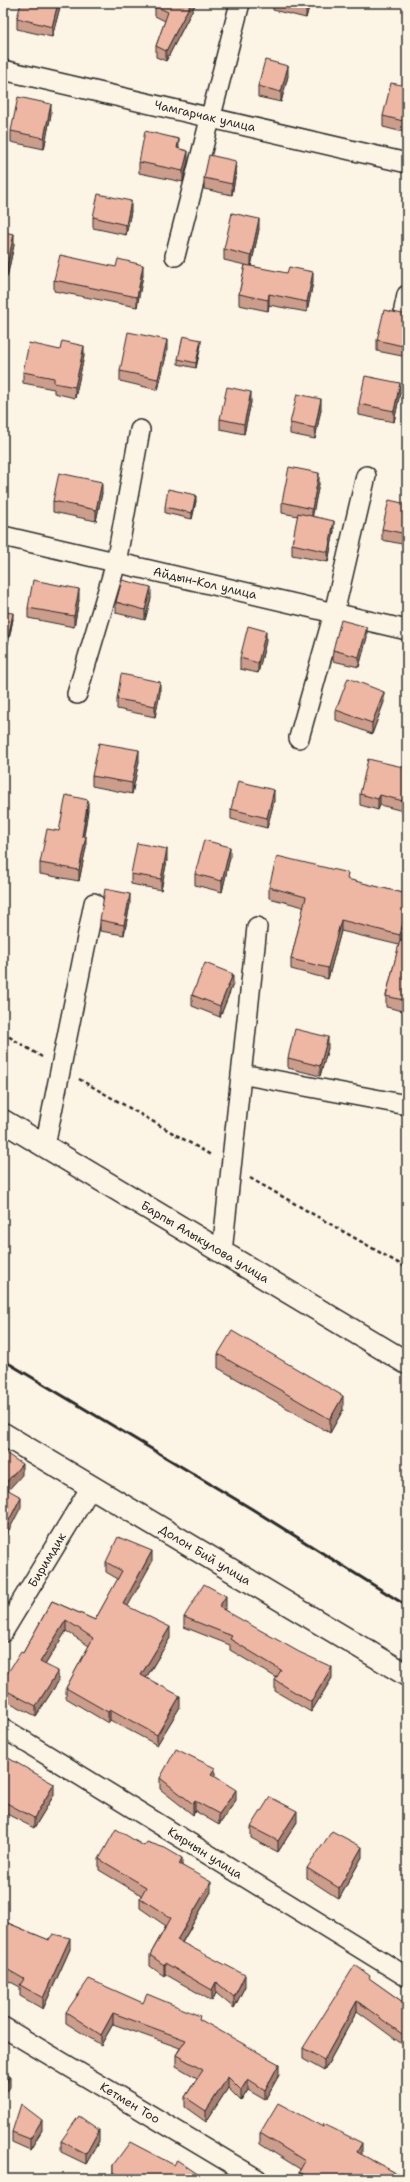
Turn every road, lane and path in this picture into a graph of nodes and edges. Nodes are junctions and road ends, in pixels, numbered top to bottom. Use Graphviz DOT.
graph roads {
  1 [pos="240,3"];
  2 [pos="3,70"];
  3 [pos="211,118"];
  4 [pos="407,163"];
  5 [pos="175,256"];
  6 [pos="140,430"];
  7 [pos="366,476"];
  8 [pos="3,536"];
  9 [pos="116,562"];
  10 [pos="334,613"];
  11 [pos="407,630"];
  12 [pos="77,694"];
  13 [pos="299,738"];
  14 [pos="94,903"];
  15 [pos="257,927"];
  16 [pos="3,1033"];
  17 [pos="61,1069"];
  18 [pos="241,1074"];
  19 [pos="407,1105"];
  20 [pos="3,1121"];
  21 [pos="45,1146"];
  22 [pos="231,1167"];
  23 [pos="222,1252"];
  24 [pos="407,1268"];
  25 [pos="407,1363"];
  26 [pos="3,1434"];
  27 [pos="91,1487"];
  28 [pos="3,1632"];
  29 [pos="407,1675"];
  30 [pos="3,1728"];
  31 [pos="407,1977"];
  32 [pos="3,2027"];
  33 [pos="257,2179"];
  1 -- 3 [label="street"];
  2 -- 3 [label="street, Чамгарчак улица"];
  3 -- 4 [label="street, Чамгарчак улица"];
  3 -- 5 [label="street"];
  6 -- 9 [label="street"];
  7 -- 10 [label="street"];
  8 -- 9 [label="street, Айдын-Кол улица"];
  9 -- 10 [label="street, Айдын-Кол улица"];
  9 -- 12 [label="street"];
  10 -- 11 [label="street, Айдын-Кол улица"];
  10 -- 13 [label="street"];
  14 -- 17 [label="street"];
  15 -- 18 [label="street"];
  16 -- 17 [label="path"];
  17 -- 21 [label="street"];
  17 -- 22 [label="path"];
  18 -- 19 [label="street"];
  18 -- 22 [label="street"];
  20 -- 21 [label="main road, Барпы Алыкулова улица"];
  21 -- 23 [label="main road, Барпы Алыкулова улица"];
  22 -- 23 [label="street"];
  22 -- 24 [label="path"];
  23 -- 25 [label="main road, Барпы Алыкулова улица"];
  26 -- 27 [label="main road, Долон Бий улица"];
  27 -- 28 [label="street, Биримдик"];
  27 -- 29 [label="main road, Долон Бий улица"];
  30 -- 31 [label="street, Кырчын улица"];
  32 -- 33 [label="street, Кетмен Тоо"];
}
